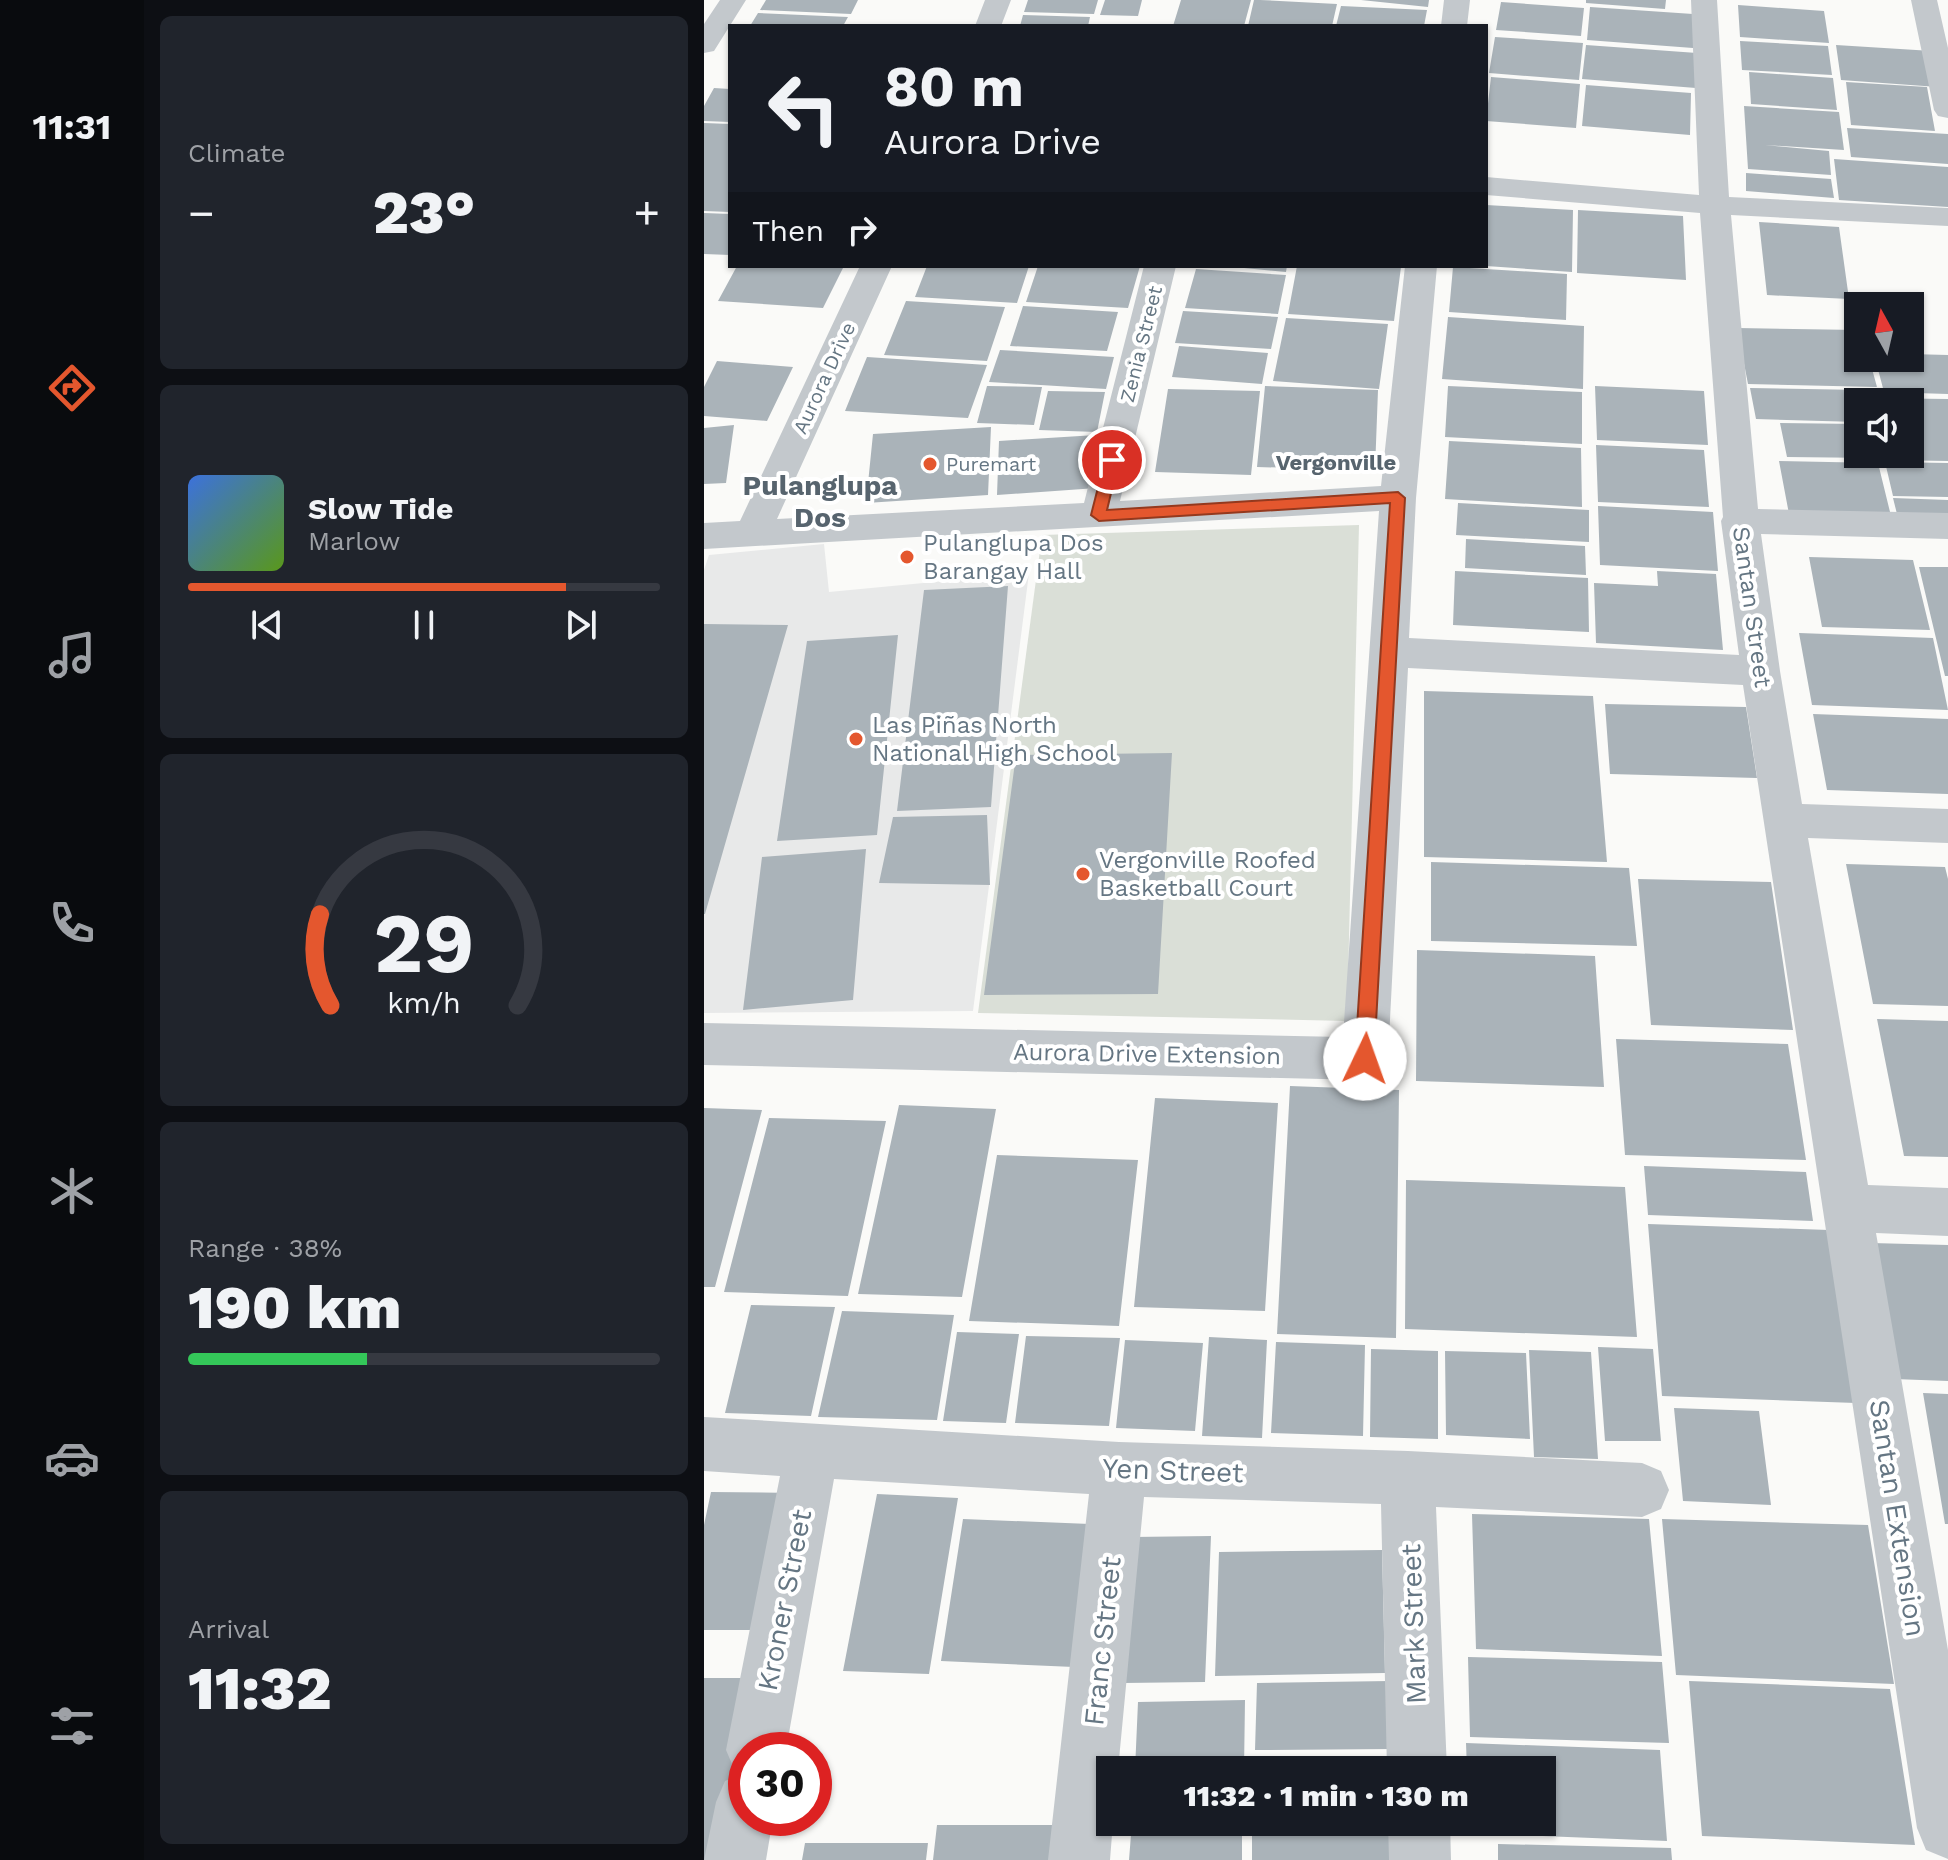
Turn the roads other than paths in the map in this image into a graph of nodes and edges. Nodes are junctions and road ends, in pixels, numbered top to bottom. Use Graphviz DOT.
graph roads {
  1 [pos="733,0"];
  2 [pos="998,0"];
  3 [pos="1457,0"];
  4 [pos="1704,0"];
  5 [pos="1924,0"];
  6 [pos="989,24"];
  7 [pos="1454,24"];
  8 [pos="704,45"];
  9 [pos="1948,110"];
  10 [pos="1488,186"];
  11 [pos="1713,205"];
  12 [pos="1948,217"];
  13 [pos="875,268"];
  14 [pos="1160,268"];
  15 [pos="1421,268"];
  16 [pos="1398,498"];
  17 [pos="1099,515"];
  18 [pos="1739,521"];
  19 [pos="1948,526"];
  20 [pos="753,533"];
  21 [pos="704,536"];
  22 [pos="1388,652"];
  23 [pos="1760,671"];
  24 [pos="1784,820"];
  25 [pos="1948,826"];
  26 [pos="704,1044"];
  27 [pos="1849,1208"];
  28 [pos="1948,1212"];
  29 [pos="704,1444"];
  30 [pos="812,1449"];
  31 [pos="1119,1469"];
  32 [pos="1408,1478"];
  33 [pos="1642,1490"];
  34 [pos="759,1732"];
  35 [pos="1417,1756"];
  36 [pos="1948,1828"];
  37 [pos="740,1836"];
  38 [pos="1419,1836"];
  39 [pos="735,1860"];
  40 [pos="1079,1860"];
  41 [pos="1420,1860"];
  1 -- 8 [label="street"];
  2 -- 6 [label="street"];
  3 -- 7 [label="street"];
  4 -- 11 [label="street, Santan Street"];
  5 -- 9 [label="street"];
  10 -- 11 [label="street"];
  11 -- 12 [label="street"];
  11 -- 18 [label="street, Santan Street"];
  13 -- 20 [label="street, Aurora Drive"];
  14 -- 17 [label="street, Zenia Street"];
  15 -- 16 [label="street, Aurora Drive Extension"];
  16 -- 17 [label="street"];
  16 -- 22 [label="street, Aurora Drive Extension"];
  17 -- 20 [label="street"];
  18 -- 19 [label="street"];
  18 -- 23 [label="street, Santan Street"];
  20 -- 21 [label="street"];
  22 -- 23 [label="street"];
  22 -- 26 [label="street, Aurora Drive Extension"];
  23 -- 24 [label="street, Santan Street"];
  24 -- 25 [label="street"];
  24 -- 27 [label="street, Santan Street"];
  27 -- 28 [label="street"];
  27 -- 36 [label="street, Santan Extension"];
  29 -- 30 [label="street, Yen Street"];
  30 -- 31 [label="street, Yen Street"];
  30 -- 34 [label="street, Kroner Street"];
  31 -- 32 [label="street, Yen Street"];
  31 -- 40 [label="street, Franc Street"];
  32 -- 33 [label="street, Yen Street"];
  32 -- 35 [label="street, Mark Street"];
  37 -- 39 [label="street"];
  38 -- 41 [label="street"];
}
